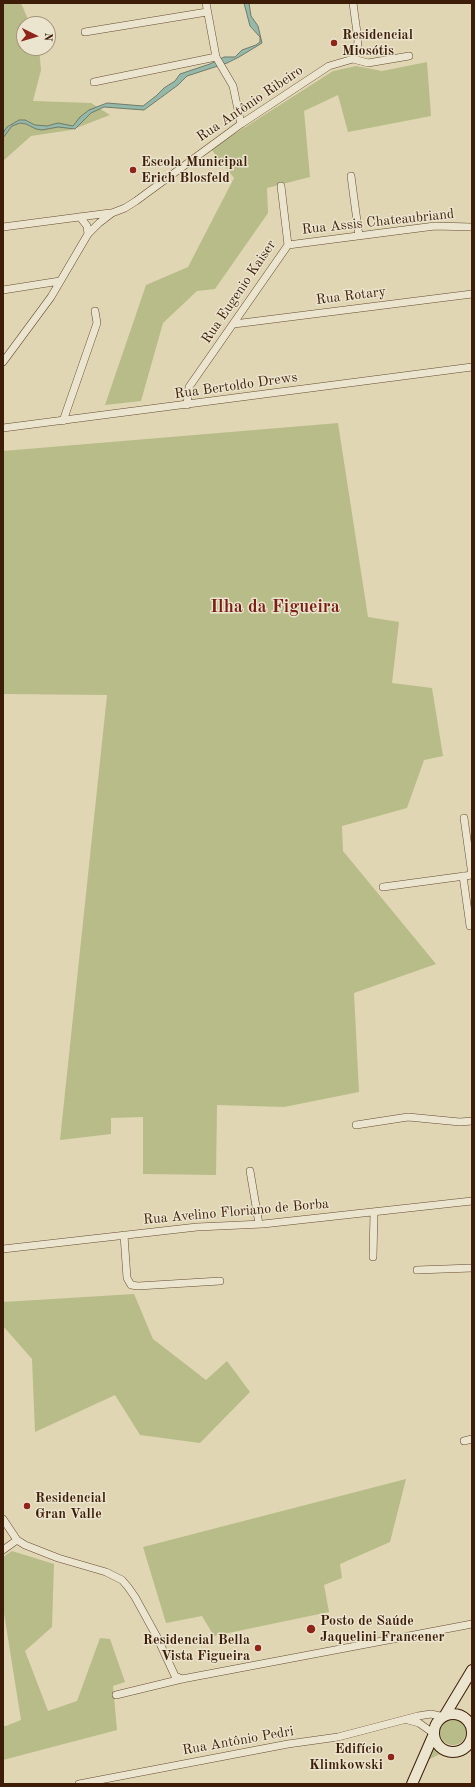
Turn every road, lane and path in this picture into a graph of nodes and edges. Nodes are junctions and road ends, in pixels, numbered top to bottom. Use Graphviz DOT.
graph roads {
  1 [pos="206,3"];
  2 [pos="353,3"];
  3 [pos="208,12"];
  4 [pos="85,32"];
  5 [pos="409,56"];
  6 [pos="216,57"];
  7 [pos="353,59"];
  8 [pos="94,82"];
  9 [pos="241,124"];
  10 [pos="352,176"];
  11 [pos="281,186"];
  12 [pos="112,213"];
  13 [pos="80,217"];
  14 [pos="472,226"];
  15 [pos="3,227"];
  16 [pos="88,234"];
  17 [pos="359,236"];
  18 [pos="288,245"];
  19 [pos="60,281"];
  20 [pos="3,290"];
  21 [pos="472,294"];
  22 [pos="96,311"];
  23 [pos="234,324"];
  24 [pos="3,362"];
  25 [pos="472,367"];
  26 [pos="187,405"];
  27 [pos="63,421"];
  28 [pos="3,428"];
  29 [pos="464,818"];
  30 [pos="472,875"];
  31 [pos="463,876"];
  32 [pos="383,887"];
  33 [pos="470,926"];
  34 [pos="472,1121"];
  35 [pos="356,1125"];
  36 [pos="250,1171"];
  37 [pos="472,1201"];
  38 [pos="374,1212"];
  39 [pos="258,1224"];
  40 [pos="124,1235"];
  41 [pos="3,1249"];
  42 [pos="373,1257"];
  43 [pos="472,1268"];
  44 [pos="417,1270"];
  45 [pos="220,1281"];
  46 [pos="472,1439"];
  47 [pos="464,1441"];
  48 [pos="3,1518"];
  49 [pos="17,1540"];
  50 [pos="3,1550"];
  51 [pos="472,1624"];
  52 [pos="472,1670"];
  53 [pos="182,1679"];
  54 [pos="116,1695"];
  55 [pos="445,1716"];
  56 [pos="468,1718"];
  57 [pos="402,1720"];
  58 [pos="433,1734"];
  59 [pos="471,1738"];
  60 [pos="79,1784"];
  61 [pos="412,1784"];
  1 -- 3 [label="street"];
  2 -- 7 [label="street"];
  3 -- 4 [label="street"];
  3 -- 6 [label="street"];
  5 -- 7 [label="street, Rua Antônio Ribeiro"];
  6 -- 8 [label="street"];
  6 -- 9 [label="street"];
  7 -- 9 [label="street, Rua Antônio Ribeiro"];
  9 -- 12 [label="street, Rua Antônio Ribeiro"];
  10 -- 17 [label="street"];
  11 -- 18 [label="street, Rua Eugenio Kaiser"];
  12 -- 13 [label="street"];
  12 -- 16 [label="street, Rua Antônio Ribeiro"];
  13 -- 15 [label="street"];
  13 -- 16 [label="street"];
  14 -- 17 [label="street, Rua Assis Chateaubriand"];
  16 -- 19 [label="street, Rua Antônio Ribeiro"];
  17 -- 18 [label="street, Rua Assis Chateaubriand"];
  18 -- 23 [label="street, Rua Eugenio Kaiser"];
  19 -- 20 [label="street"];
  19 -- 24 [label="street, Rua Antônio Ribeiro"];
  21 -- 23 [label="street, Rua Rotary"];
  22 -- 27 [label="street"];
  23 -- 26 [label="street, Rua Eugenio Kaiser"];
  25 -- 26 [label="street, Rua Bertoldo Drews"];
  26 -- 27 [label="street, Rua Bertoldo Drews"];
  27 -- 28 [label="street, Rua Bertoldo Drews"];
  29 -- 30 [label="street"];
  30 -- 31 [label="street"];
  31 -- 32 [label="street"];
  31 -- 33 [label="street"];
  34 -- 35 [label="street"];
  36 -- 39 [label="street"];
  37 -- 38 [label="street, Rua Avelino Floriano de Borba"];
  38 -- 39 [label="street, Rua Avelino Floriano de Borba"];
  38 -- 42 [label="street"];
  39 -- 40 [label="street, Rua Avelino Floriano de Borba"];
  40 -- 41 [label="street, Rua Avelino Floriano de Borba"];
  40 -- 45 [label="street"];
  43 -- 44 [label="street"];
  46 -- 47 [label="street"];
  48 -- 49 [label="street"];
  49 -- 50 [label="street"];
  49 -- 53 [label="street"];
  51 -- 53 [label="street"];
  52 -- 55 [label="main road"];
  53 -- 54 [label="street"];
  55 -- 56 [label="main road"];
  55 -- 57 [label="street, Rua Antônio Pedri"];
  55 -- 58 [label="main road"];
  56 -- 59 [label="main road"];
  57 -- 58 [label="street, Rua Antônio Pedri"];
  57 -- 60 [label="street, Rua Antônio Pedri"];
  58 -- 59 [label="main road"];
  58 -- 61 [label="main road"];
}
